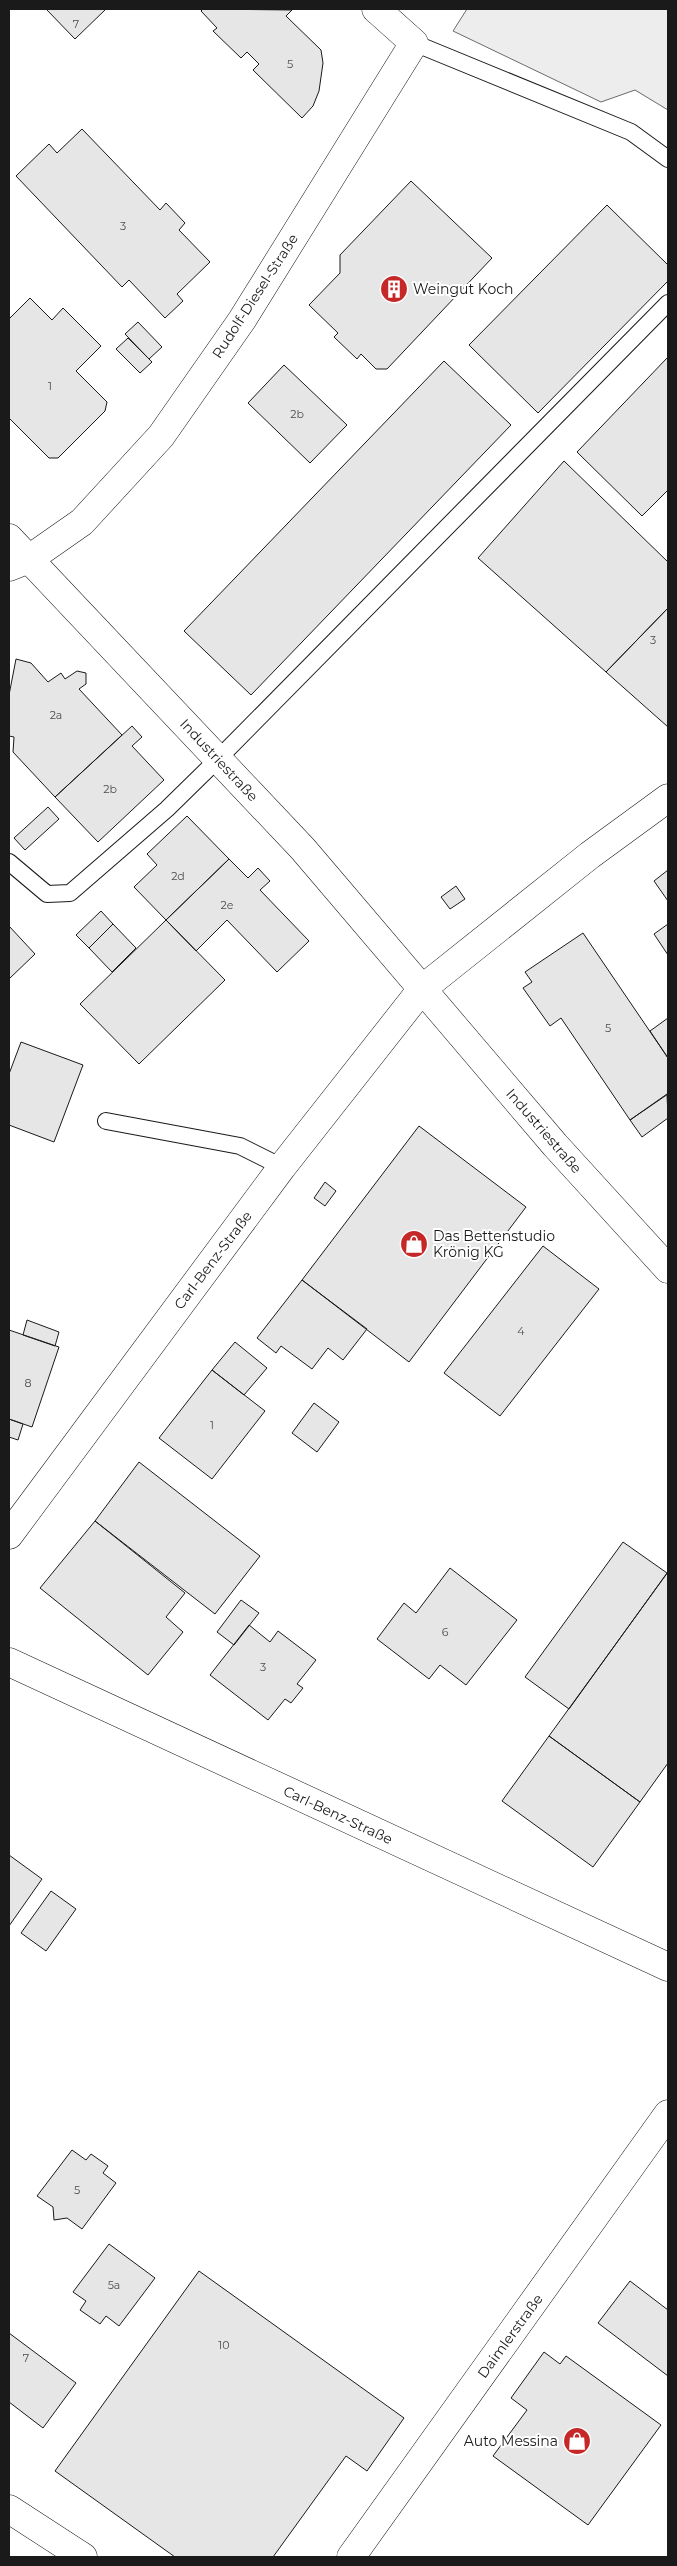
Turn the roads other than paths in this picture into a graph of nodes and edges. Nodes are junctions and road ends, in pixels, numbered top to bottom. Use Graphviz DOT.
graph roads {
  1 [pos="376,9"];
  2 [pos="414,43"];
  3 [pos="668,158"];
  4 [pos="668,303"];
  5 [pos="9,538"];
  6 [pos="19,563"];
  7 [pos="218,759"];
  8 [pos="668,798"];
  9 [pos="9,862"];
  10 [pos="422,989"];
  11 [pos="106,1121"];
  12 [pos="282,1167"];
  13 [pos="668,1270"];
  14 [pos="9,1535"];
  15 [pos="9,1662"];
  16 [pos="668,1967"];
  17 [pos="668,2114"];
  18 [pos="9,2509"];
  19 [pos="83,2557"];
  20 [pos="351,2557"];
  1 -- 2 [label="street"];
  2 -- 3 [label="lane"];
  2 -- 6 [label="street, Rudolf-Diesel-Straße"];
  4 -- 7 [label="lane"];
  5 -- 6 [label="street, Industriestraße"];
  6 -- 7 [label="street, Industriestraße"];
  7 -- 9 [label="lane"];
  7 -- 10 [label="street, Industriestraße"];
  8 -- 10 [label="street"];
  10 -- 12 [label="street, Carl-Benz-Straße"];
  10 -- 13 [label="street, Industriestraße"];
  11 -- 12 [label="lane"];
  12 -- 14 [label="street, Carl-Benz-Straße"];
  15 -- 16 [label="street, Carl-Benz-Straße"];
  17 -- 20 [label="street, Daimlerstraße"];
  18 -- 19 [label="street"];
}
